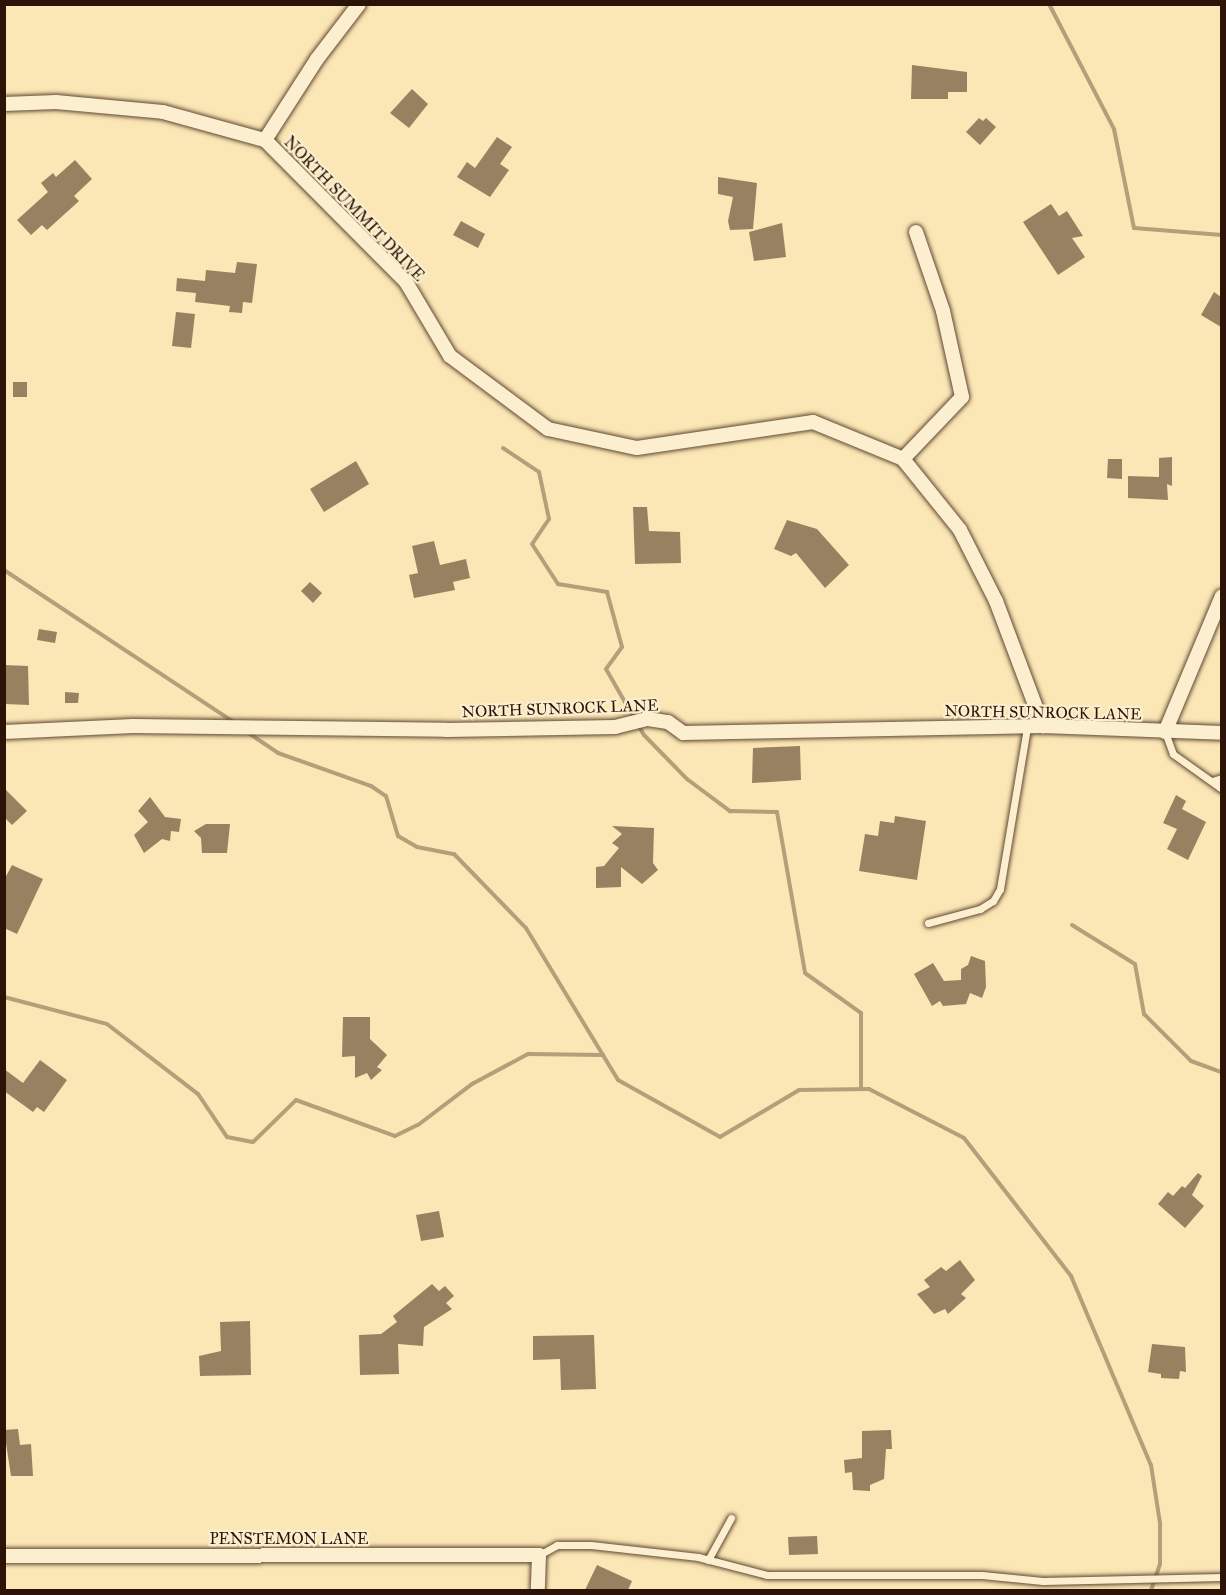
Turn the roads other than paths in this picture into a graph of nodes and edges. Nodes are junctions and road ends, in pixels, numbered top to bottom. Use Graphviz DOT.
graph roads {
  1 [pos="359,4"];
  2 [pos="4,104"];
  3 [pos="265,140"];
  4 [pos="916,232"];
  5 [pos="903,459"];
  6 [pos="1221,596"];
  7 [pos="1043,726"];
  8 [pos="1027,727"];
  9 [pos="4,732"];
  10 [pos="1165,732"];
  11 [pos="1221,733"];
  12 [pos="1221,778"];
  13 [pos="1212,781"];
  14 [pos="1221,789"];
  15 [pos="928,922"];
  16 [pos="731,1518"];
  17 [pos="539,1555"];
  18 [pos="4,1556"];
  19 [pos="708,1560"];
  20 [pos="1221,1577"];
  21 [pos="538,1590"];
  1 -- 3 [label="street"];
  2 -- 3 [label="street, NORTH SUMMIT DRIVE"];
  3 -- 5 [label="street, NORTH SUMMIT DRIVE"];
  4 -- 5 [label="street"];
  5 -- 7 [label="street, NORTH SUMMIT DRIVE"];
  6 -- 10 [label="street"];
  7 -- 8 [label="street, NORTH SUNROCK LANE"];
  7 -- 10 [label="street, NORTH SUNROCK LANE"];
  8 -- 9 [label="street, NORTH SUNROCK LANE"];
  8 -- 15 [label="lane"];
  10 -- 11 [label="street, NORTH SUNROCK LANE"];
  10 -- 13 [label="lane"];
  12 -- 13 [label="lane"];
  13 -- 14 [label="lane"];
  16 -- 19 [label="lane"];
  17 -- 18 [label="street, PENSTEMON LANE"];
  17 -- 19 [label="lane"];
  17 -- 21 [label="street"];
  19 -- 20 [label="lane"];
}
